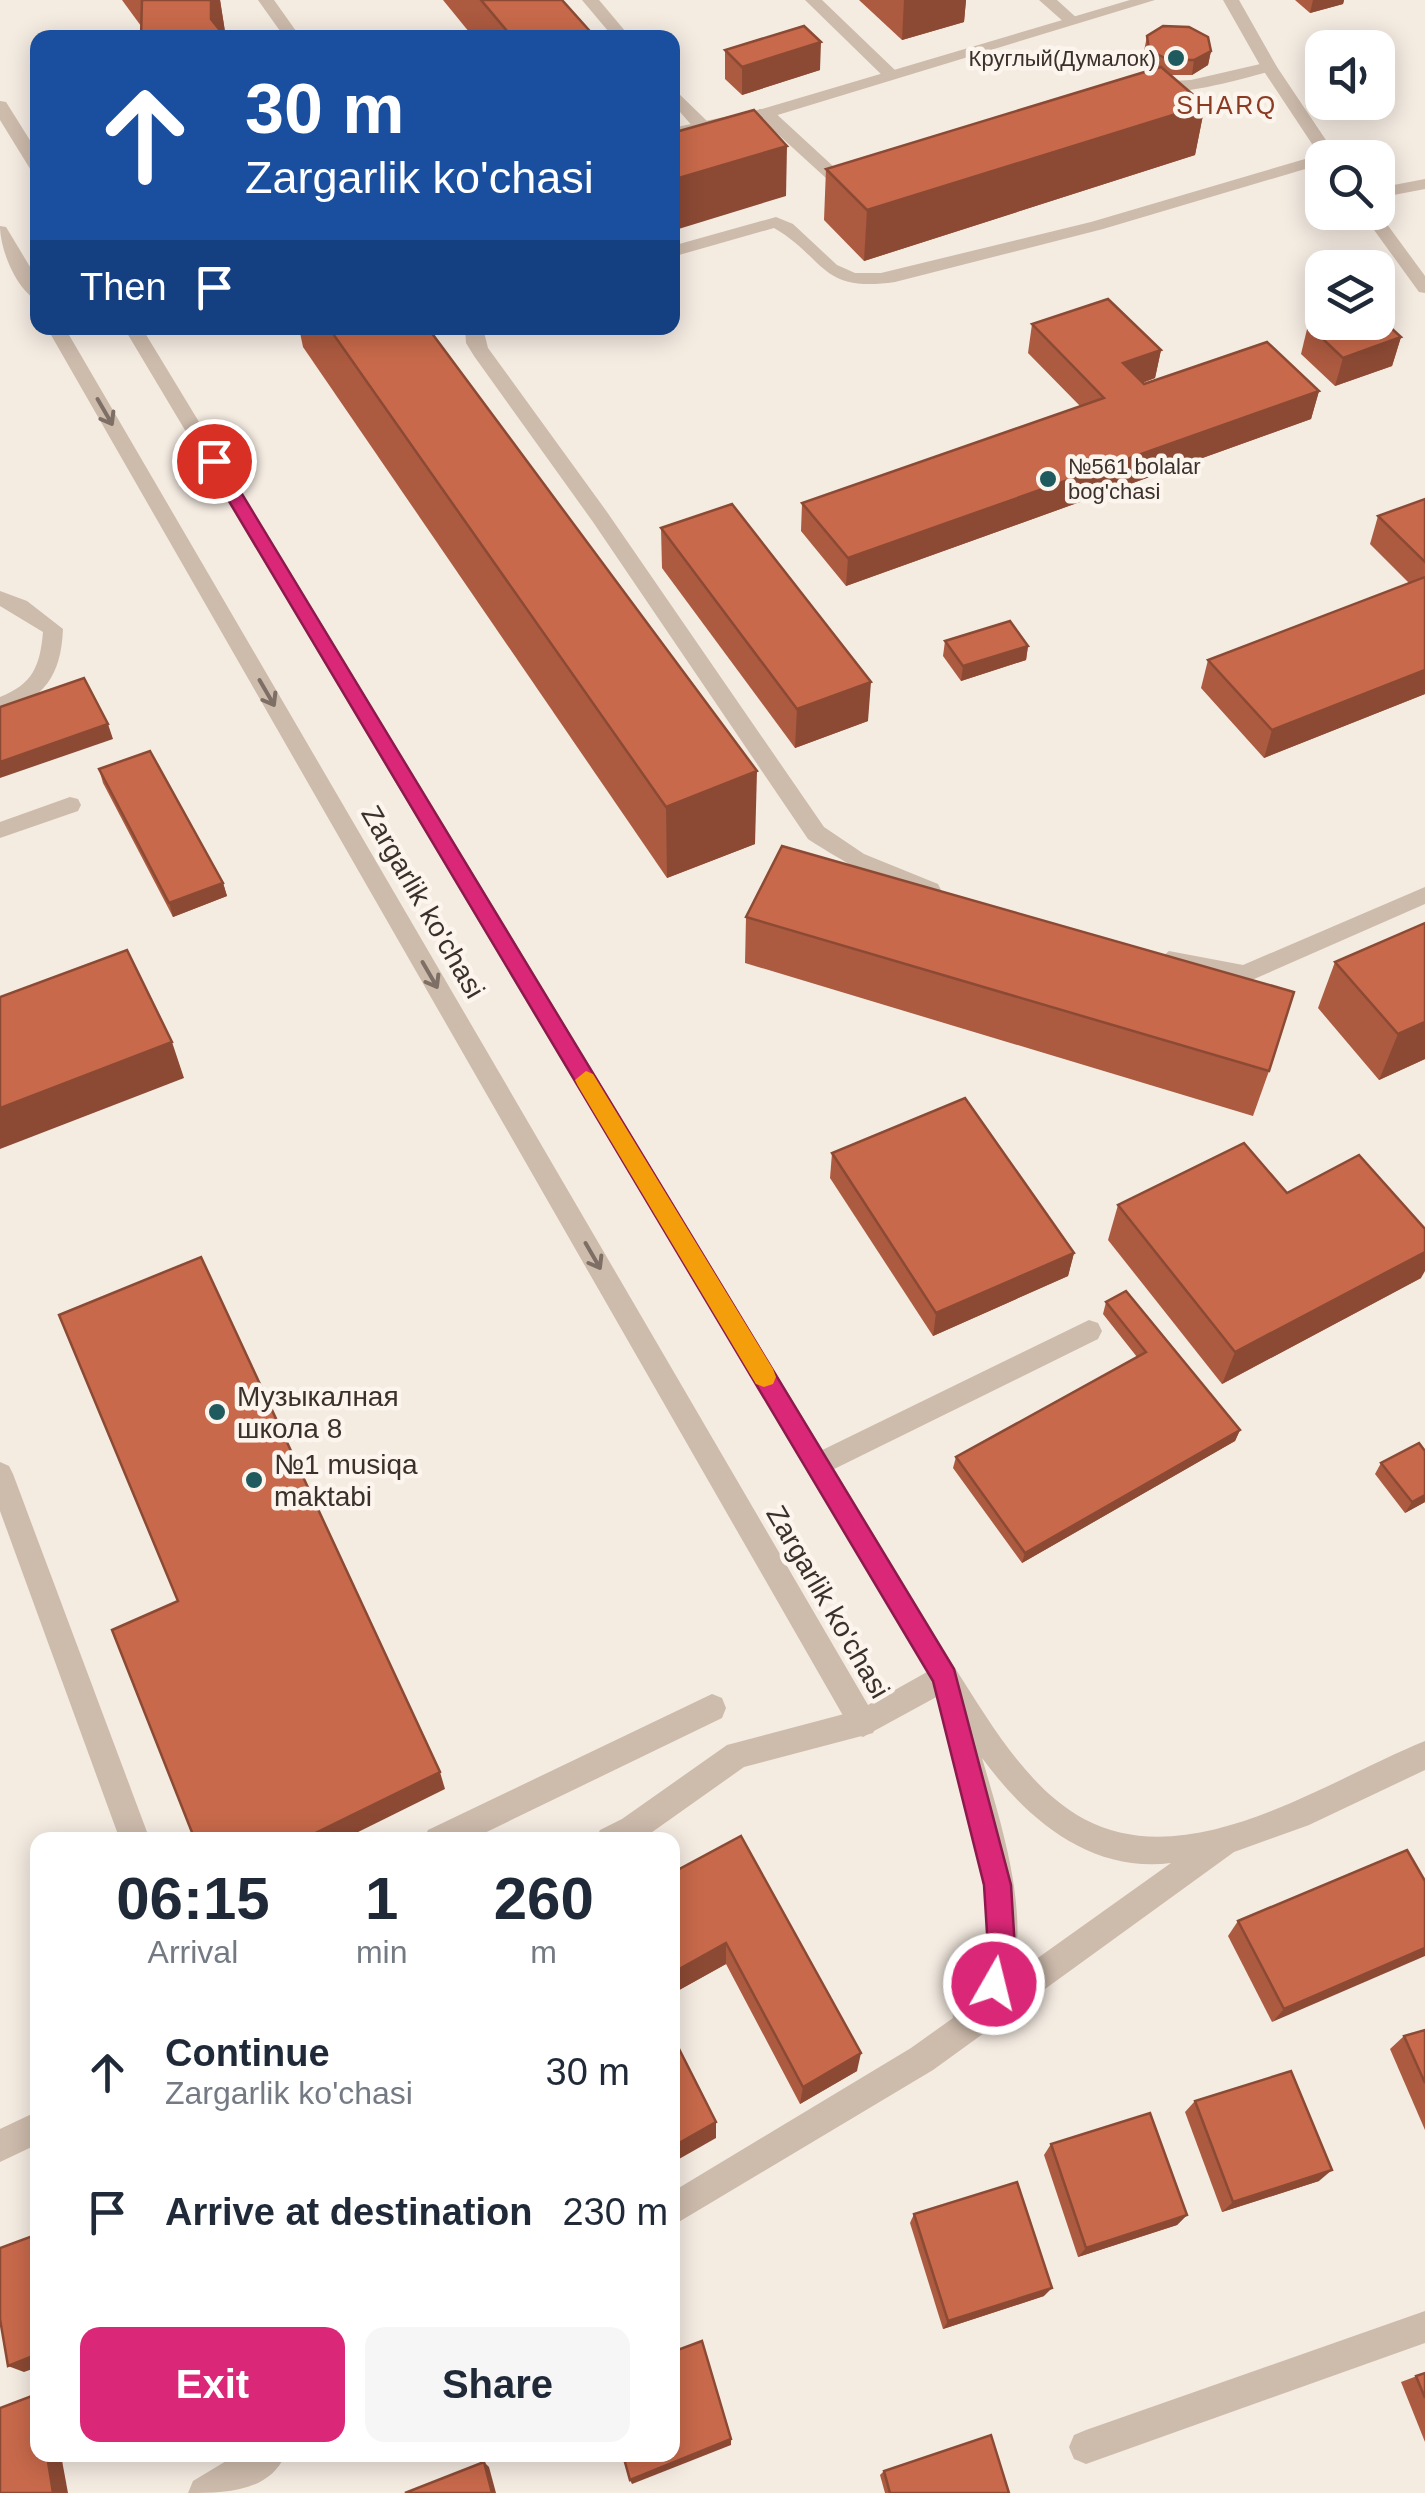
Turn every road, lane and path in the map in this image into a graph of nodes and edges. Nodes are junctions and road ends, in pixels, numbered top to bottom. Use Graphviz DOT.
graph roads {
  1 [pos="266,0"];
  2 [pos="590,0"];
  3 [pos="813,0"];
  4 [pos="1046,0"];
  5 [pos="1146,0"];
  6 [pos="1232,0"];
  7 [pos="1071,20"];
  8 [pos="287,30"];
  9 [pos="616,30"];
  10 [pos="1270,66"];
  11 [pos="891,75"];
  12 [pos="1134,92"];
  13 [pos="680,101"];
  14 [pos="0,106"];
  15 [pos="765,113"];
  16 [pos="702,125"];
  17 [pos="680,131"];
  18 [pos="1316,140"];
  19 [pos="30,155"];
  20 [pos="1305,164"];
  21 [pos="862,180"];
  22 [pos="1425,184"];
  23 [pos="1395,190"];
  24 [pos="1383,230"];
  25 [pos="0,231"];
  26 [pos="680,250"];
  27 [pos="30,282"];
  28 [pos="1425,288"];
  29 [pos="60,335"];
  30 [pos="138,335"];
  31 [pos="474,335"];
  32 [pos="0,598"];
  33 [pos="0,705"];
  34 [pos="70,805"];
  35 [pos="0,830"];
  36 [pos="1425,895"];
  37 [pos="958,898"];
  38 [pos="1147,956"];
  39 [pos="1089,1331"];
  40 [pos="817,1465"];
  41 [pos="0,1474"];
  42 [pos="945,1677"];
  43 [pos="712,1708"];
  44 [pos="863,1723"];
  45 [pos="1425,1755"];
  46 [pos="132,1832"];
  47 [pos="455,1832"];
  48 [pos="626,1832"];
  49 [pos="1230,1840"];
  50 [pos="922,2059"];
  51 [pos="30,2131"];
  52 [pos="0,2146"];
  53 [pos="680,2205"];
  54 [pos="1425,2328"];
  55 [pos="1086,2446"];
  56 [pos="257,2462"];
  57 [pos="206,2493"];
  1 -- 8 [label="street"];
  2 -- 9 [label="street"];
  3 -- 11 [label="street"];
  4 -- 7 [label="street"];
  5 -- 7 [label="street"];
  6 -- 10 [label="street"];
  7 -- 11 [label="street"];
  10 -- 12 [label="street"];
  10 -- 18 [label="street"];
  11 -- 15 [label="street"];
  13 -- 16 [label="street"];
  14 -- 19 [label="street"];
  15 -- 16 [label="street"];
  15 -- 21 [label="street"];
  16 -- 17 [label="street"];
  20 -- 26 [label="street"];
  22 -- 23 [label="street"];
  24 -- 28 [label="street"];
  25 -- 27 [label="street"];
  29 -- 44 [label="street, Zargarlik ko'chasi, one-way"];
  30 -- 40 [label="street, Zargarlik ko'chasi"];
  31 -- 37 [label="street"];
  32 -- 33 [label="street"];
  34 -- 35 [label="street"];
  36 -- 38 [label="street"];
  39 -- 40 [label="street"];
  40 -- 42 [label="street, Zargarlik ko'chasi"];
  41 -- 46 [label="street"];
  42 -- 44 [label="street, Zargarlik ko'chasi"];
  42 -- 49 [label="street"];
  42 -- 50 [label="street"];
  43 -- 47 [label="street"];
  44 -- 48 [label="street"];
  45 -- 49 [label="street"];
  49 -- 50 [label="street"];
  50 -- 53 [label="street"];
  51 -- 52 [label="street"];
  54 -- 55 [label="street"];
  56 -- 57 [label="street"];
}
